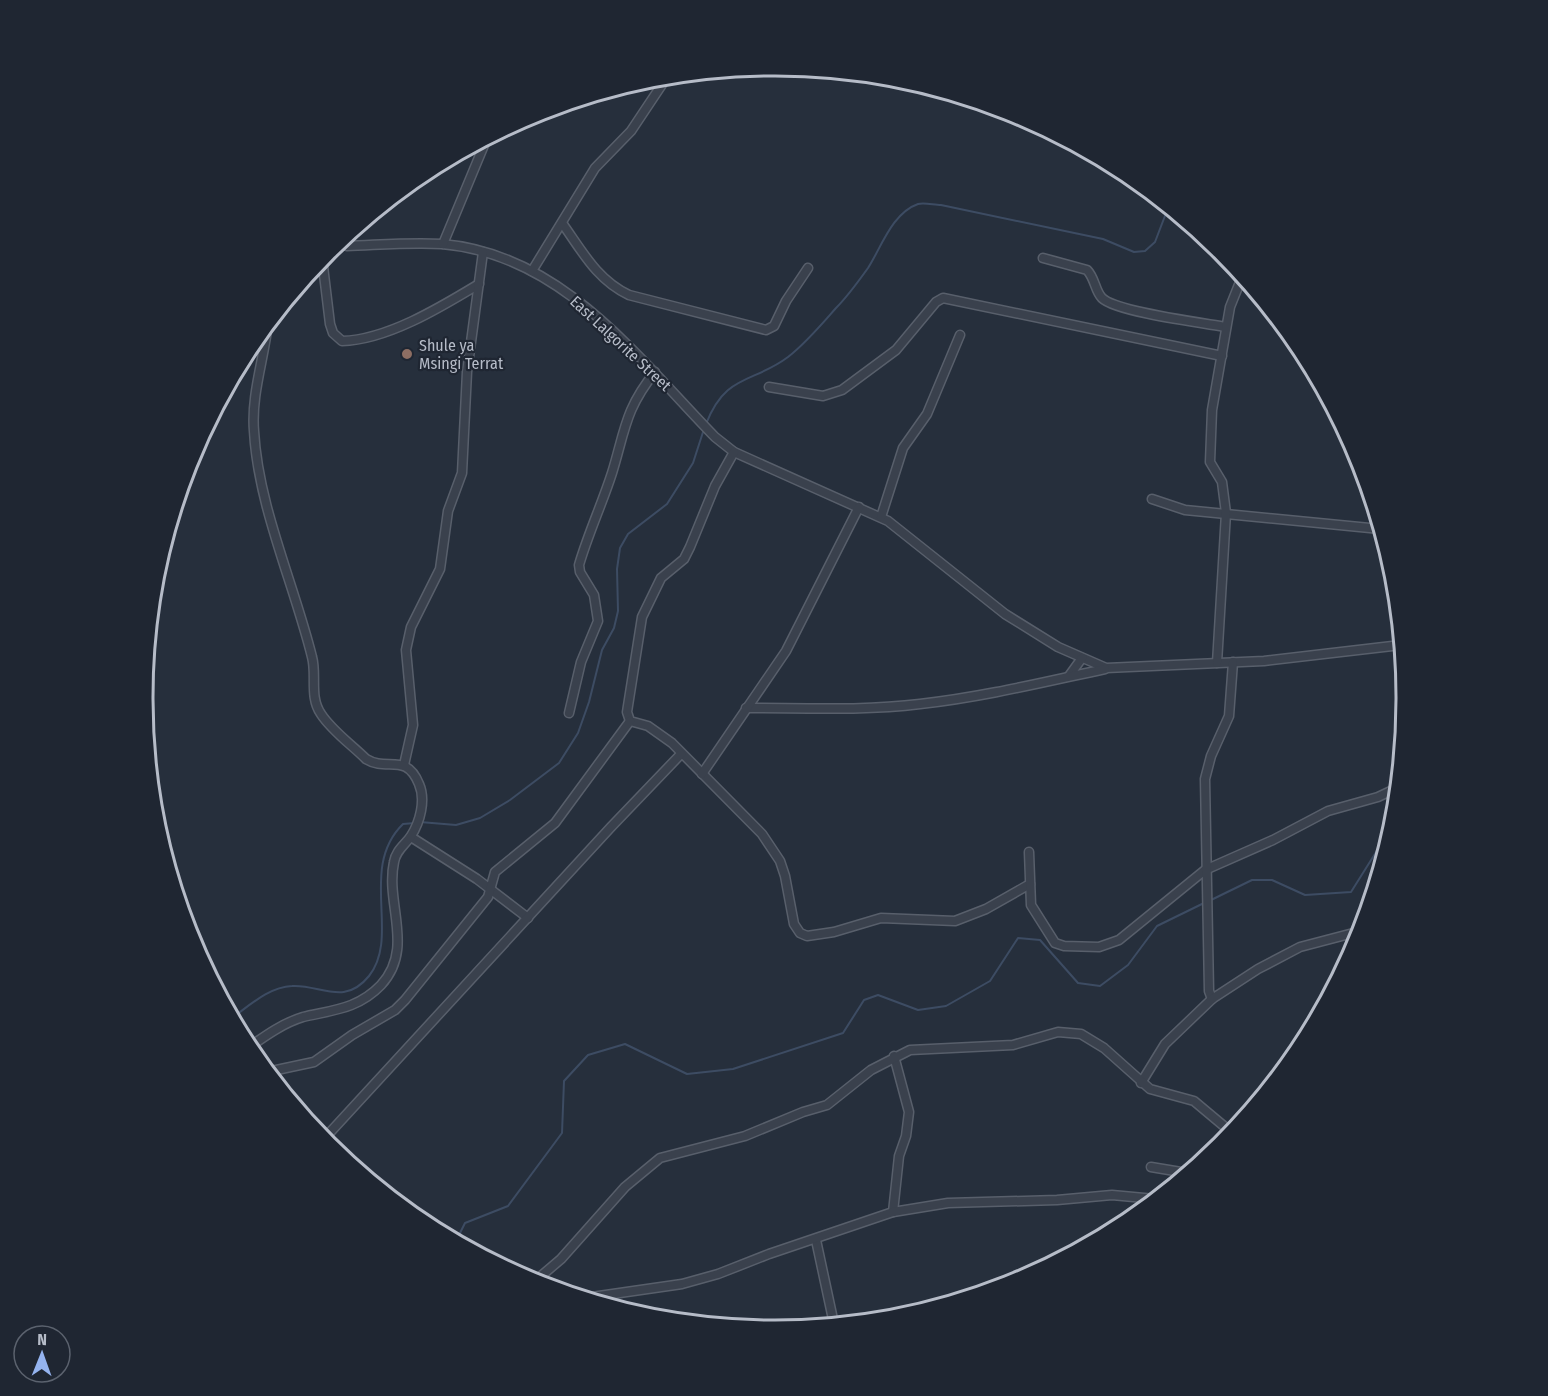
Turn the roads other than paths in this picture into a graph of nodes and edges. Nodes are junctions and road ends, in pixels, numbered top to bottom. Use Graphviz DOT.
graph roads {
  1 [pos="660,87"];
  2 [pos="482,150"];
  3 [pos="562,223"];
  4 [pos="443,244"];
  5 [pos="348,246"];
  6 [pos="483,252"];
  7 [pos="1043,258"];
  8 [pos="808,268"];
  9 [pos="324,271"];
  10 [pos="532,271"];
  11 [pos="479,284"];
  12 [pos="1238,285"];
  13 [pos="1226,327"];
  14 [pos="960,335"];
  15 [pos="265,342"];
  16 [pos="1222,356"];
  17 [pos="655,372"];
  18 [pos="769,387"];
  19 [pos="734,452"];
  20 [pos="1152,500"];
  21 [pos="859,507"];
  22 [pos="1226,513"];
  23 [pos="881,518"];
  24 [pos="1371,528"];
  25 [pos="1393,646"];
  26 [pos="1082,658"];
  27 [pos="1233,662"];
  28 [pos="1217,663"];
  29 [pos="1106,668"];
  30 [pos="1069,676"];
  31 [pos="746,708"];
  32 [pos="569,713"];
  33 [pos="630,721"];
  34 [pos="681,754"];
  35 [pos="404,765"];
  36 [pos="702,774"];
  37 [pos="1388,792"];
  38 [pos="411,837"];
  39 [pos="1029,852"];
  40 [pos="1205,870"];
  41 [pos="1030,884"];
  42 [pos="491,890"];
  43 [pos="528,918"];
  44 [pos="1349,934"];
  45 [pos="1212,999"];
  46 [pos="257,1042"];
  47 [pos="894,1056"];
  48 [pos="277,1070"];
  49 [pos="1142,1083"];
  50 [pos="1224,1126"];
  51 [pos="330,1132"];
  52 [pos="1151,1167"];
  53 [pos="1176,1171"];
  54 [pos="1143,1198"];
  55 [pos="893,1212"];
  56 [pos="816,1240"];
  57 [pos="543,1275"];
  58 [pos="604,1295"];
  59 [pos="832,1316"];
  1 -- 3 [label="street"];
  2 -- 4 [label="street"];
  3 -- 8 [label="street"];
  3 -- 10 [label="street"];
  4 -- 5 [label="street, East Lalgorite Street"];
  4 -- 6 [label="street, East Lalgorite Street"];
  6 -- 10 [label="street, East Lalgorite Street"];
  6 -- 11 [label="street"];
  7 -- 13 [label="street"];
  9 -- 11 [label="street"];
  10 -- 17 [label="street, East Lalgorite Street"];
  11 -- 35 [label="street"];
  12 -- 13 [label="street"];
  13 -- 16 [label="street"];
  14 -- 23 [label="street"];
  15 -- 35 [label="street"];
  16 -- 18 [label="street"];
  16 -- 22 [label="street"];
  17 -- 19 [label="street, East Lalgorite Street"];
  17 -- 32 [label="street"];
  19 -- 21 [label="street, East Lalgorite Street"];
  19 -- 33 [label="street"];
  20 -- 22 [label="street"];
  21 -- 23 [label="street, East Lalgorite Street"];
  21 -- 31 [label="street"];
  22 -- 24 [label="street"];
  22 -- 28 [label="street"];
  23 -- 26 [label="street, East Lalgorite Street"];
  25 -- 27 [label="street"];
  26 -- 29 [label="street, East Lalgorite Street"];
  26 -- 30 [label="street"];
  27 -- 28 [label="street"];
  27 -- 40 [label="street"];
  28 -- 29 [label="street"];
  29 -- 30 [label="street"];
  30 -- 31 [label="street"];
  31 -- 36 [label="street"];
  33 -- 34 [label="street"];
  33 -- 42 [label="street"];
  34 -- 36 [label="street"];
  34 -- 43 [label="street"];
  35 -- 38 [label="street"];
  36 -- 41 [label="street"];
  37 -- 40 [label="street"];
  38 -- 42 [label="street"];
  38 -- 46 [label="street"];
  39 -- 41 [label="street"];
  40 -- 41 [label="street"];
  40 -- 45 [label="street"];
  42 -- 43 [label="street"];
  42 -- 48 [label="street"];
  43 -- 51 [label="street"];
  44 -- 45 [label="street"];
  45 -- 49 [label="street"];
  47 -- 49 [label="street"];
  47 -- 55 [label="street"];
  47 -- 57 [label="street"];
  49 -- 50 [label="street"];
  52 -- 53 [label="street"];
  54 -- 55 [label="street"];
  55 -- 56 [label="street"];
  56 -- 58 [label="street"];
  56 -- 59 [label="street"];
}
